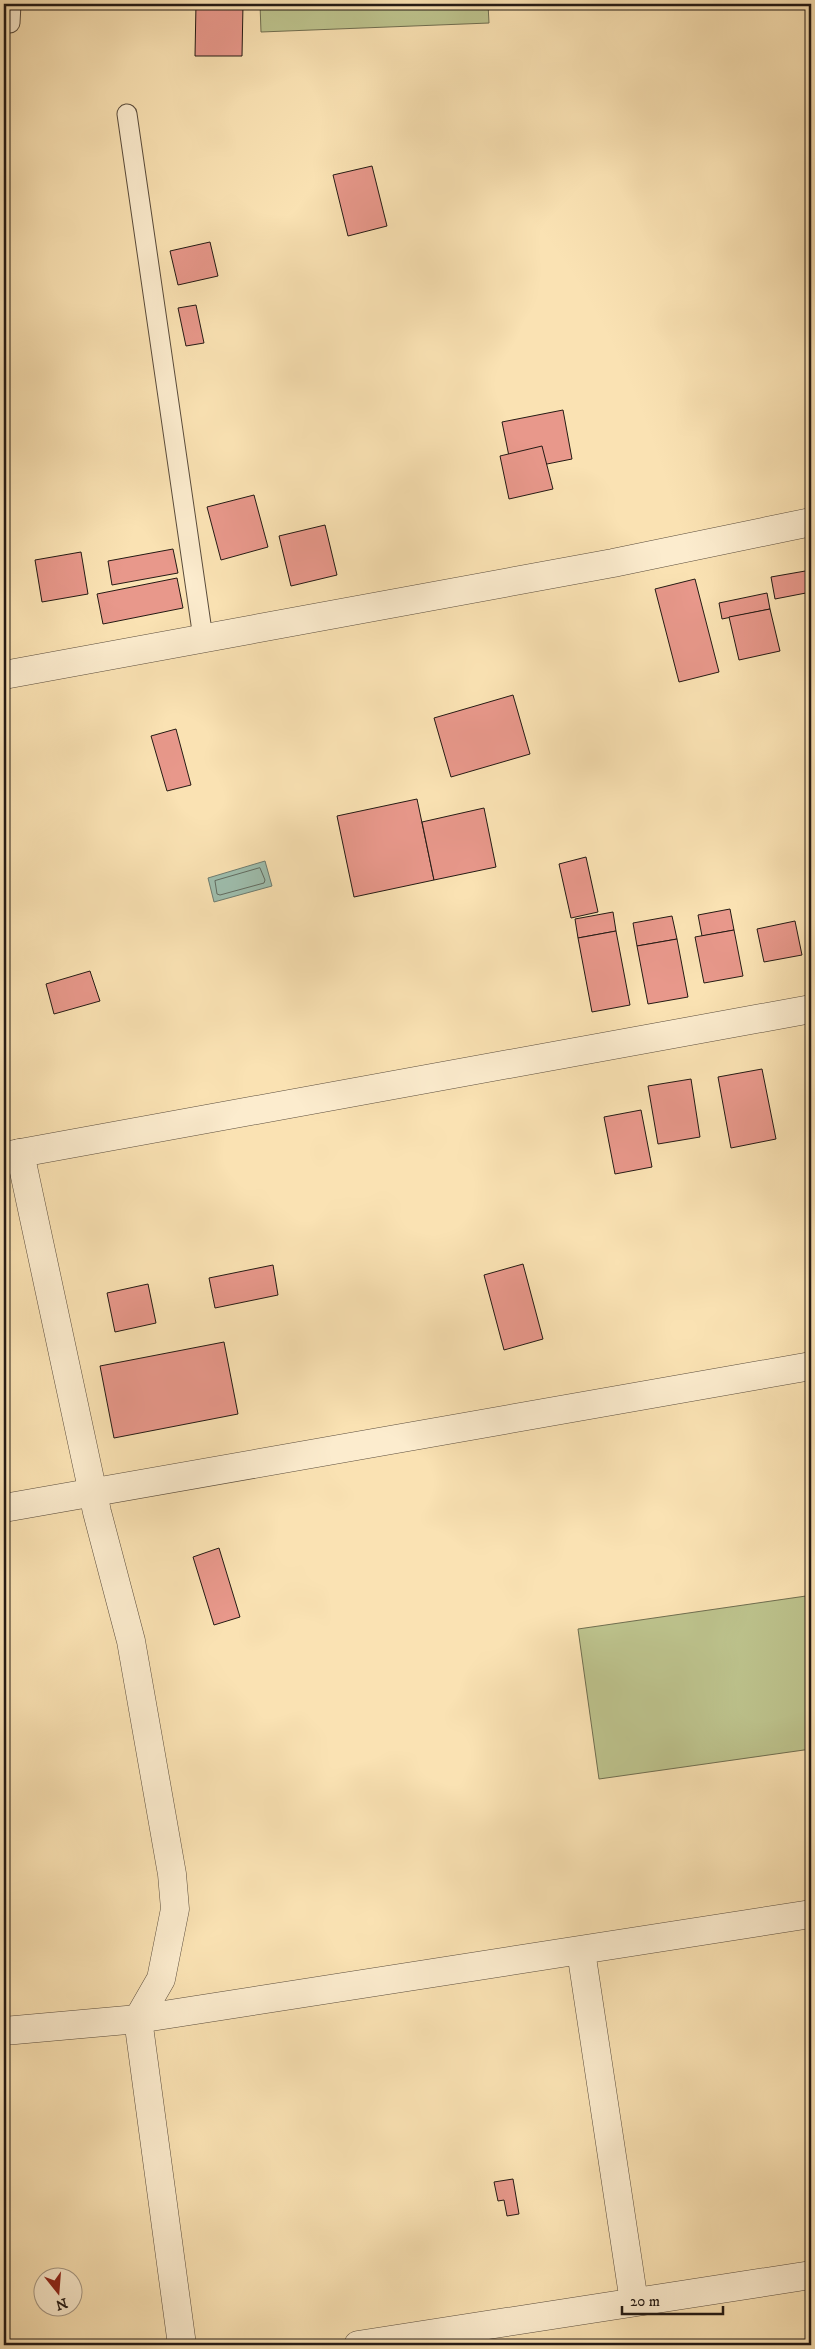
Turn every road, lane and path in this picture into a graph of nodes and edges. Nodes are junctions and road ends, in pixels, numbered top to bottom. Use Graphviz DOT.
graph roads {
  1 [pos="11,4"];
  2 [pos="10,23"];
  3 [pos="127,114"];
  4 [pos="811,522"];
  5 [pos="203,638"];
  6 [pos="4,674"];
  7 [pos="811,1009"];
  8 [pos="12,1154"];
  9 [pos="811,1366"];
  10 [pos="92,1493"];
  11 [pos="4,1508"];
  12 [pos="811,1914"];
  13 [pos="581,1951"];
  14 [pos="138,2019"];
  15 [pos="4,2031"];
  16 [pos="811,2275"];
  17 [pos="634,2302"];
  18 [pos="494,2335"];
  19 [pos="182,2345"];
  20 [pos="358,2345"];
  1 -- 2 [label="lane"];
  3 -- 5 [label="lane"];
  4 -- 5 [label="street"];
  5 -- 6 [label="street"];
  7 -- 8 [label="street"];
  8 -- 10 [label="street"];
  9 -- 10 [label="street"];
  10 -- 11 [label="street"];
  10 -- 14 [label="street"];
  12 -- 13 [label="street"];
  13 -- 14 [label="street"];
  13 -- 17 [label="street"];
  14 -- 15 [label="street"];
  14 -- 19 [label="street"];
  16 -- 17 [label="street"];
  17 -- 18 [label="street"];
  18 -- 20 [label="street"];
}
